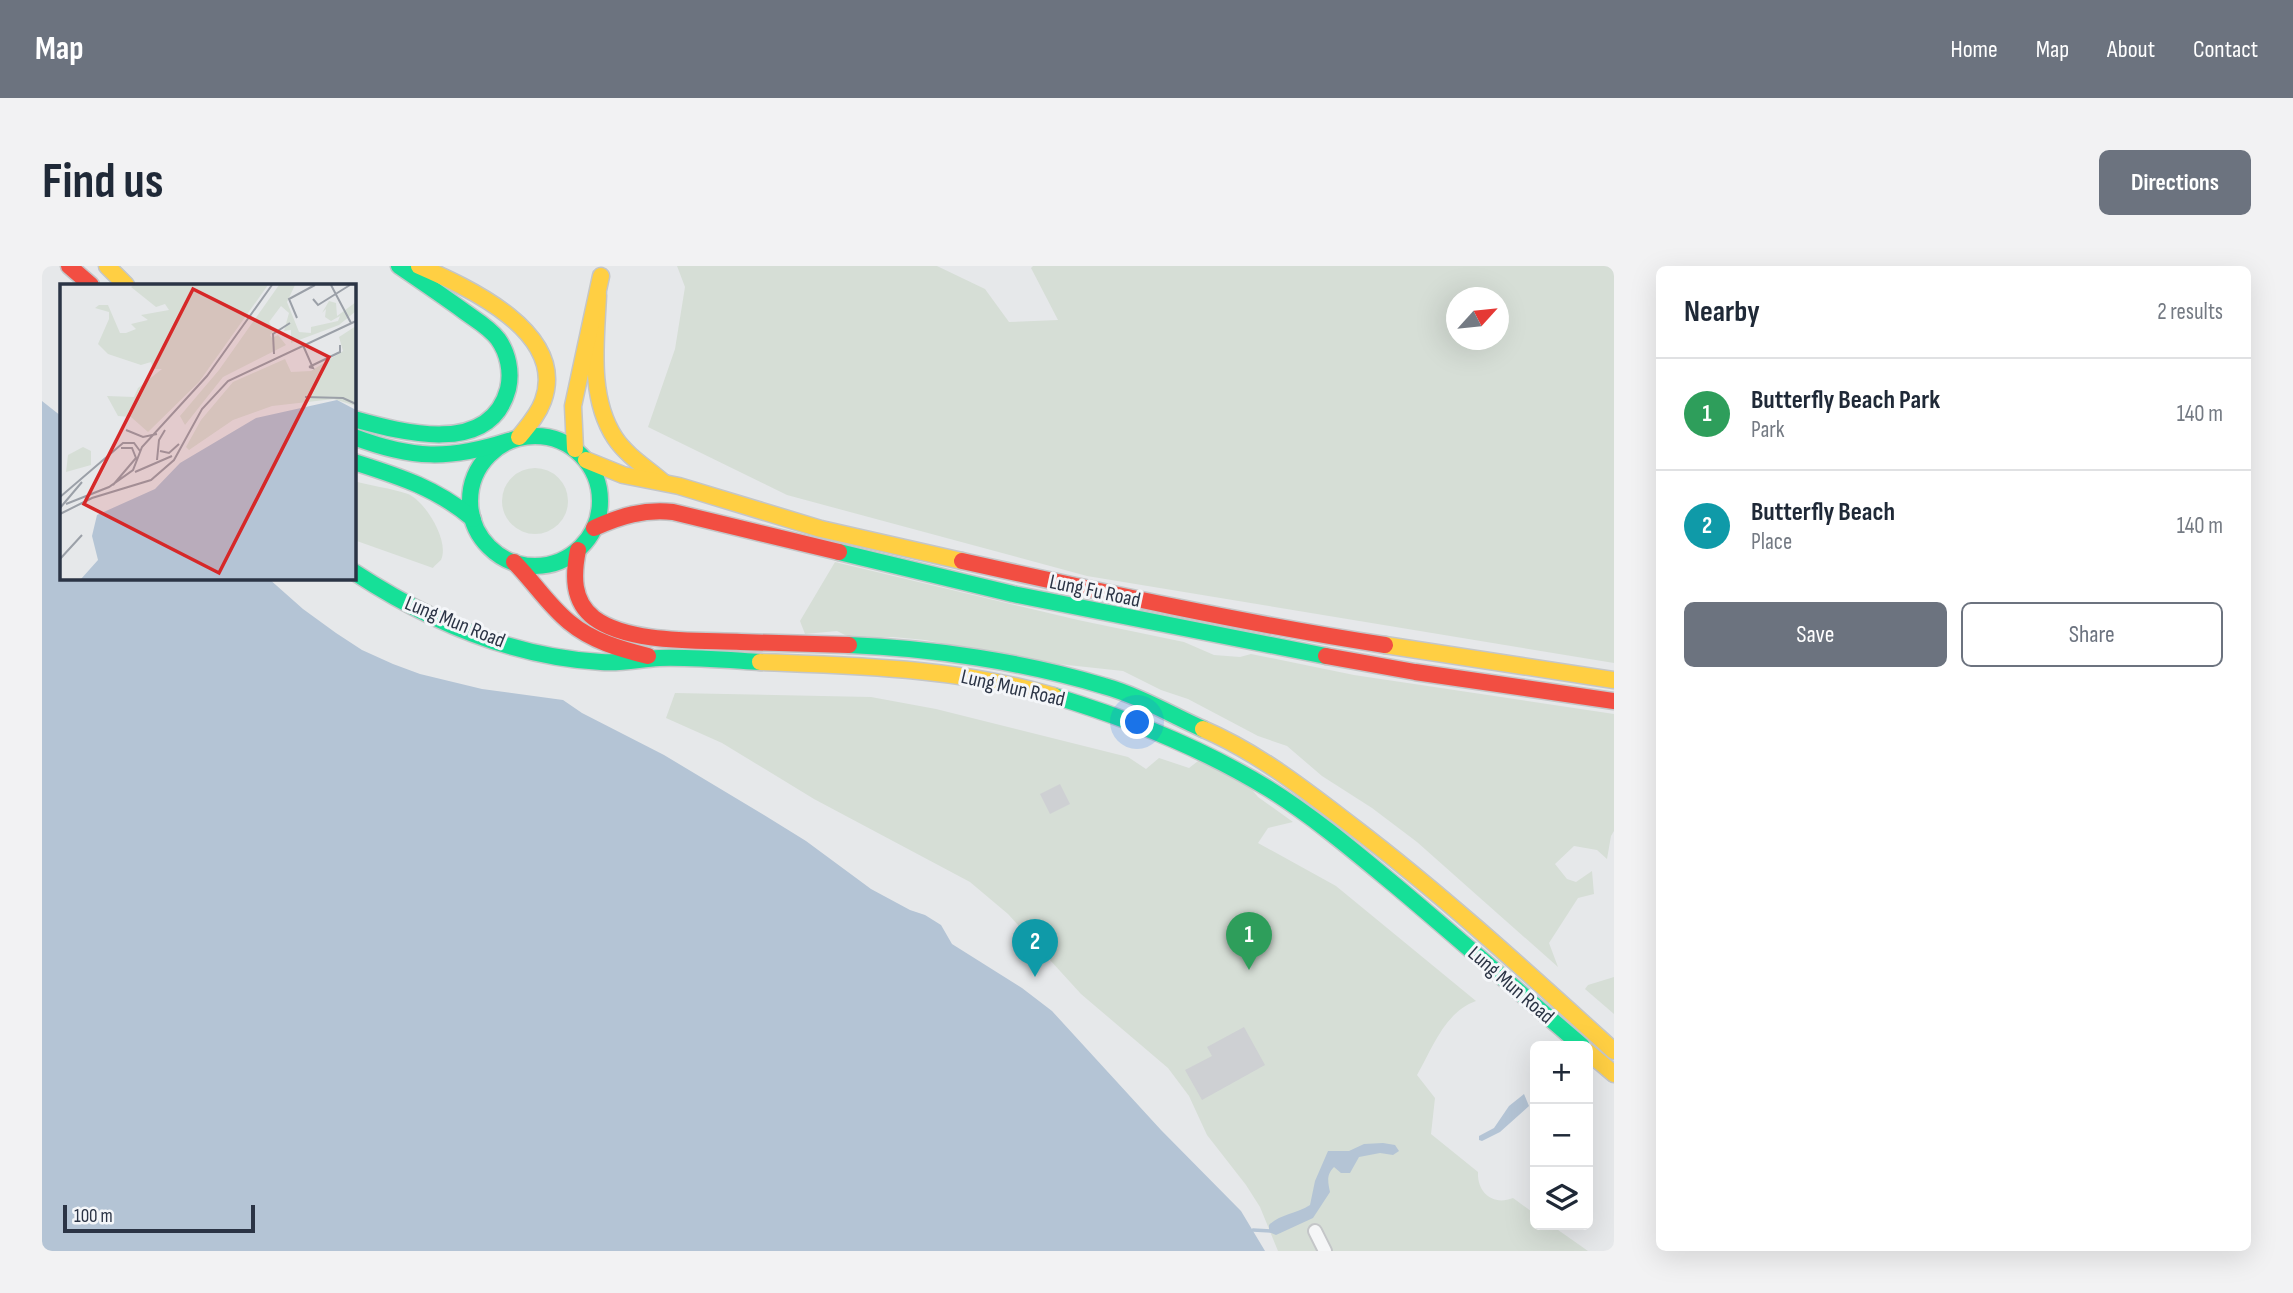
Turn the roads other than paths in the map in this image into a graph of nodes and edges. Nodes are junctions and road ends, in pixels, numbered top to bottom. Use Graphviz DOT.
graph roads {
  1 [pos="69,266"];
  2 [pos="107,266"];
  3 [pos="399,266"];
  4 [pos="419,266"];
  5 [pos="601,276"];
  6 [pos="90,284"];
  7 [pos="125,284"];
  8 [pos="598,295"];
  9 [pos="355,419"];
  10 [pos="355,437"];
  11 [pos="514,439"];
  12 [pos="580,455"];
  13 [pos="355,462"];
  14 [pos="663,482"];
  15 [pos="473,519"];
  16 [pos="594,528"];
  17 [pos="578,551"];
  18 [pos="514,562"];
  19 [pos="355,573"];
  20 [pos="658,658"];
  21 [pos="1614,680"];
  22 [pos="1614,701"];
  23 [pos="1575,1041"];
  24 [pos="1614,1051"];
  25 [pos="1593,1056"];
  26 [pos="1614,1074"];
  27 [pos="1315,1231"];
  28 [pos="1325,1251"];
  1 -- 6 [label="main road"];
  2 -- 7 [label="main road"];
  3 -- 9 [label="main road"];
  4 -- 11 [label="main road"];
  5 -- 8 [label="main road"];
  8 -- 12 [label="main road"];
  8 -- 14 [label="main road"];
  10 -- 11 [label="main road, Lung Fu Road"];
  11 -- 12 [label="main road, Lung Fu Road"];
  11 -- 15 [label="main road"];
  12 -- 14 [label="main road, Lung Fu Road"];
  12 -- 16 [label="main road"];
  13 -- 15 [label="main road"];
  14 -- 21 [label="main road, Lung Fu Road"];
  15 -- 18 [label="main road"];
  16 -- 17 [label="main road"];
  16 -- 22 [label="main road, Lung Fu Road"];
  17 -- 18 [label="main road"];
  17 -- 24 [label="main road, Lung Mun Road"];
  18 -- 20 [label="main road"];
  19 -- 20 [label="main road, Lung Mun Road"];
  20 -- 23 [label="main road, Lung Mun Road"];
  25 -- 26 [label="main road"];
  27 -- 28 [label="street"];
}
